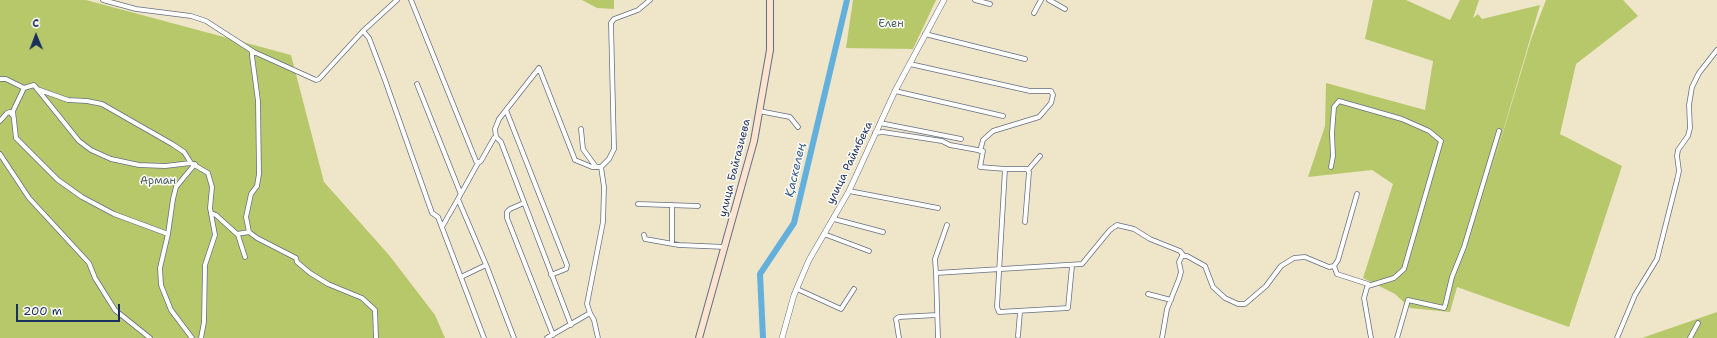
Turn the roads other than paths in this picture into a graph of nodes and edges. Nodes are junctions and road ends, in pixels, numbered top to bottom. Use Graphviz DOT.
graph roads {
  1 [pos="103,0"];
  2 [pos="397,0"];
  3 [pos="411,0"];
  4 [pos="650,0"];
  5 [pos="770,0"];
  6 [pos="944,0"];
  7 [pos="975,0"];
  8 [pos="1041,0"];
  9 [pos="1049,0"];
  10 [pos="990,4"];
  11 [pos="1065,9"];
  12 [pos="1034,13"];
  13 [pos="363,31"];
  14 [pos="925,34"];
  15 [pos="1717,50"];
  16 [pos="252,51"];
  17 [pos="1025,59"];
  18 [pos="910,64"];
  19 [pos="0,79"];
  20 [pos="416,84"];
  21 [pos="24,88"];
  22 [pos="37,89"];
  23 [pos="895,91"];
  24 [pos="506,110"];
  25 [pos="759,111"];
  26 [pos="12,115"];
  27 [pos="1003,116"];
  28 [pos="0,121"];
  29 [pos="880,123"];
  30 [pos="798,127"];
  31 [pos="581,129"];
  32 [pos="1499,131"];
  33 [pos="876,133"];
  34 [pos="941,135"];
  35 [pos="496,137"];
  36 [pos="932,139"];
  37 [pos="962,139"];
  38 [pos="980,151"];
  39 [pos="0,154"];
  40 [pos="1040,156"];
  41 [pos="478,163"];
  42 [pos="193,164"];
  43 [pos="599,167"];
  44 [pos="1331,167"];
  45 [pos="1005,169"];
  46 [pos="1028,170"];
  47 [pos="849,191"];
  48 [pos="460,192"];
  49 [pos="1357,194"];
  50 [pos="458,199"];
  51 [pos="524,203"];
  52 [pos="638,204"];
  53 [pos="672,205"];
  54 [pos="698,206"];
  55 [pos="938,208"];
  56 [pos="211,213"];
  57 [pos="834,219"];
  58 [pos="1025,222"];
  59 [pos="947,225"];
  60 [pos="442,228"];
  61 [pos="249,232"];
  62 [pos="883,232"];
  63 [pos="168,234"];
  64 [pos="237,234"];
  65 [pos="824,234"];
  66 [pos="644,235"];
  67 [pos="672,243"];
  68 [pos="725,247"];
  69 [pos="869,251"];
  70 [pos="1183,255"];
  71 [pos="245,257"];
  72 [pos="486,265"];
  73 [pos="1072,266"];
  74 [pos="1334,266"];
  75 [pos="1000,270"];
  76 [pos="936,273"];
  77 [pos="551,276"];
  78 [pos="461,277"];
  79 [pos="1368,286"];
  80 [pos="797,289"];
  81 [pos="854,289"];
  82 [pos="1148,294"];
  83 [pos="1171,300"];
  84 [pos="1020,312"];
  85 [pos="590,313"];
  86 [pos="937,315"];
  87 [pos="1698,323"];
  88 [pos="571,325"];
  89 [pos="553,335"];
  90 [pos="1018,336"];
  91 [pos="150,338"];
  92 [pos="192,338"];
  93 [pos="201,338"];
  94 [pos="376,338"];
  95 [pos="484,338"];
  96 [pos="514,338"];
  97 [pos="547,338"];
  98 [pos="598,338"];
  99 [pos="699,338"];
  100 [pos="782,338"];
  101 [pos="899,338"];
  102 [pos="938,338"];
  103 [pos="1162,338"];
  104 [pos="1371,338"];
  105 [pos="1397,338"];
  106 [pos="1617,338"];
  107 [pos="1690,338"];
  1 -- 16 [label="street"];
  2 -- 13 [label="street"];
  3 -- 41 [label="street"];
  4 -- 43 [label="street"];
  5 -- 25 [label="main road, улица Байгазиева"];
  6 -- 14 [label="street, улица Раймбека"];
  7 -- 10 [label="street"];
  8 -- 12 [label="street"];
  9 -- 11 [label="street"];
  13 -- 16 [label="street"];
  13 -- 60 [label="street"];
  14 -- 17 [label="street"];
  14 -- 18 [label="street, улица Раймбека"];
  15 -- 106 [label="street"];
  16 -- 61 [label="street"];
  18 -- 23 [label="street, улица Раймбека"];
  18 -- 38 [label="street"];
  19 -- 21 [label="street"];
  20 -- 48 [label="street"];
  21 -- 22 [label="street"];
  21 -- 26 [label="street"];
  22 -- 42 [label="street"];
  22 -- 42 [label="street"];
  23 -- 27 [label="street"];
  23 -- 29 [label="street, улица Раймбека"];
  24 -- 35 [label="street"];
  24 -- 43 [label="street"];
  24 -- 77 [label="street"];
  25 -- 30 [label="street"];
  25 -- 68 [label="main road, улица Байгазиева"];
  26 -- 28 [label="street"];
  26 -- 63 [label="street"];
  29 -- 33 [label="street, улица Раймбека"];
  29 -- 34 [label="street"];
  31 -- 43 [label="street"];
  32 -- 105 [label="street"];
  33 -- 36 [label="street"];
  33 -- 47 [label="street, улица Раймбека"];
  34 -- 36 [label="street"];
  34 -- 37 [label="street"];
  35 -- 41 [label="street"];
  35 -- 51 [label="street"];
  36 -- 38 [label="street"];
  38 -- 45 [label="street"];
  39 -- 91 [label="street"];
  40 -- 46 [label="street"];
  41 -- 48 [label="street"];
  42 -- 56 [label="street"];
  42 -- 63 [label="street"];
  43 -- 85 [label="street"];
  44 -- 79 [label="street"];
  45 -- 46 [label="street"];
  45 -- 75 [label="street"];
  46 -- 58 [label="street"];
  47 -- 55 [label="street"];
  47 -- 57 [label="street, улица Раймбека"];
  48 -- 50 [label="street"];
  49 -- 74 [label="street"];
  50 -- 60 [label="street"];
  50 -- 72 [label="street"];
  51 -- 77 [label="street"];
  51 -- 89 [label="street"];
  52 -- 53 [label="street"];
  53 -- 54 [label="street"];
  53 -- 67 [label="street"];
  56 -- 64 [label="street"];
  56 -- 93 [label="street"];
  57 -- 62 [label="street"];
  57 -- 65 [label="street, улица Раймбека"];
  59 -- 76 [label="street"];
  60 -- 78 [label="street"];
  61 -- 64 [label="street"];
  61 -- 94 [label="street"];
  63 -- 92 [label="street"];
  64 -- 71 [label="street"];
  65 -- 69 [label="street"];
  65 -- 80 [label="street, улица Раймбека"];
  66 -- 67 [label="street"];
  67 -- 68 [label="street"];
  68 -- 99 [label="main road, улица Байгазиева"];
  70 -- 73 [label="street"];
  70 -- 74 [label="street"];
  70 -- 83 [label="street"];
  72 -- 78 [label="street"];
  72 -- 96 [label="street"];
  73 -- 75 [label="street"];
  73 -- 84 [label="street"];
  74 -- 79 [label="street"];
  75 -- 76 [label="street"];
  75 -- 84 [label="street"];
  76 -- 86 [label="street"];
  77 -- 88 [label="street"];
  78 -- 95 [label="street"];
  79 -- 104 [label="street"];
  80 -- 81 [label="street"];
  80 -- 100 [label="street, улица Раймбека"];
  82 -- 83 [label="street"];
  83 -- 103 [label="street"];
  84 -- 90 [label="street"];
  85 -- 88 [label="street"];
  85 -- 98 [label="street"];
  86 -- 101 [label="street"];
  86 -- 102 [label="street"];
  87 -- 107 [label="street"];
  88 -- 89 [label="street"];
  89 -- 97 [label="street"];
}
